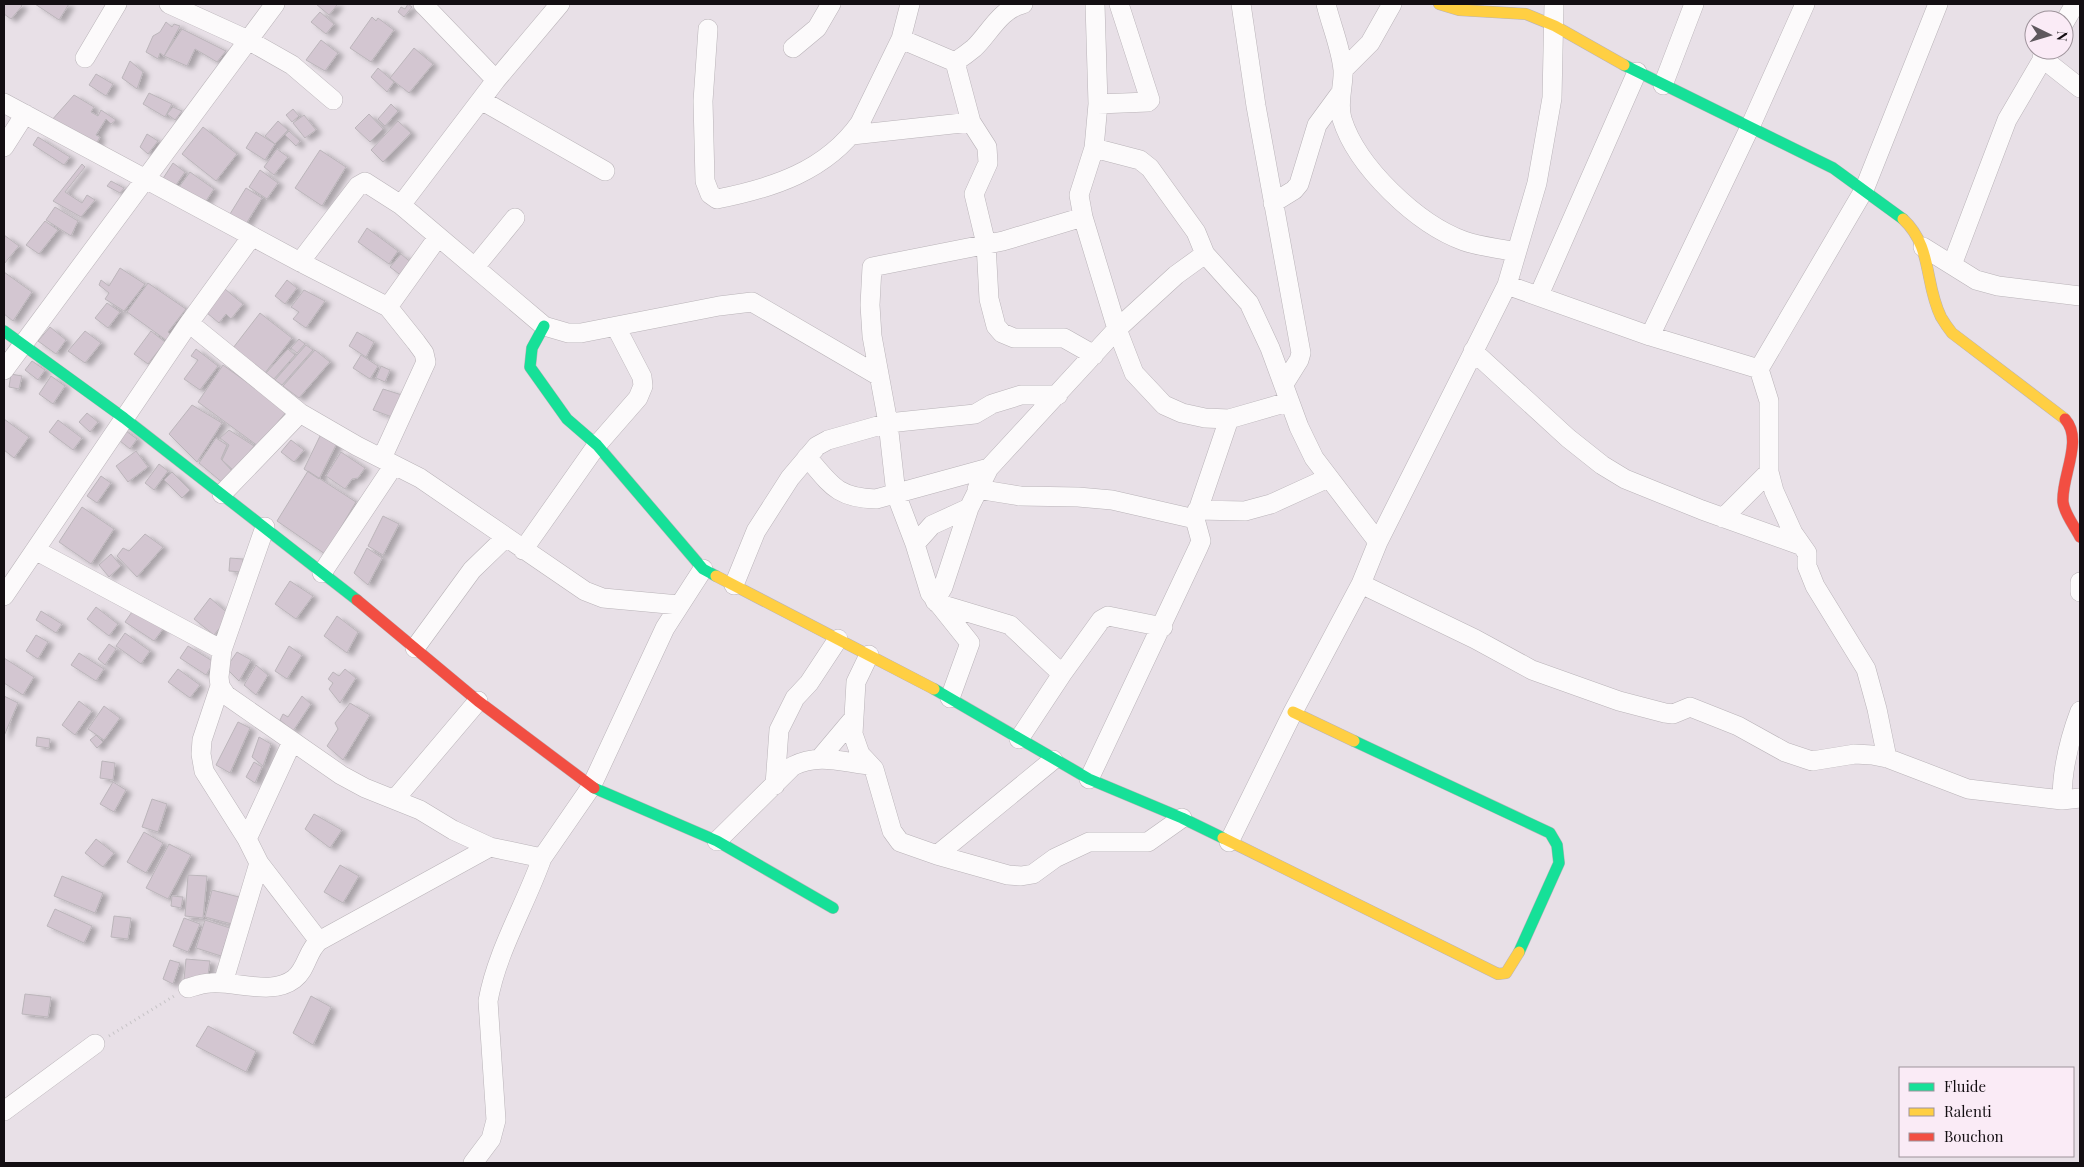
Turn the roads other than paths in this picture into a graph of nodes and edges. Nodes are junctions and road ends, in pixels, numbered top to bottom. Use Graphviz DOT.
graph roads {
  1 [pos="118,4"];
  2 [pos="169,4"];
  3 [pos="275,4"];
  4 [pos="422,4"];
  5 [pos="560,4"];
  6 [pos="831,4"];
  7 [pos="910,4"];
  8 [pos="1023,4"];
  9 [pos="1095,4"];
  10 [pos="1119,4"];
  11 [pos="1241,4"];
  12 [pos="1326,4"];
  13 [pos="1392,4"];
  14 [pos="1439,4"];
  15 [pos="1554,4"];
  16 [pos="1694,4"];
  17 [pos="1805,4"];
  18 [pos="1938,4"];
  19 [pos="1555,26"];
  20 [pos="708,29"];
  21 [pos="901,39"];
  22 [pos="248,40"];
  23 [pos="793,48"];
  24 [pos="85,58"];
  25 [pos="2041,60"];
  26 [pos="2051,60"];
  27 [pos="955,62"];
  28 [pos="1343,70"];
  29 [pos="1637,72"];
  30 [pos="496,80"];
  31 [pos="1663,85"];
  32 [pos="2080,88"];
  33 [pos="1339,95"];
  34 [pos="332,100"];
  35 [pos="481,100"];
  36 [pos="4,102"];
  37 [pos="1098,104"];
  38 [pos="25,114"];
  39 [pos="971,122"];
  40 [pos="1750,127"];
  41 [pos="852,135"];
  42 [pos="4,147"];
  43 [pos="1094,148"];
  44 [pos="605,171"];
  45 [pos="145,179"];
  46 [pos="1864,190"];
  47 [pos="1273,203"];
  48 [pos="401,205"];
  49 [pos="1083,217"];
  50 [pos="515,218"];
  51 [pos="252,236"];
  52 [pos="438,237"];
  53 [pos="986,244"];
  54 [pos="1923,247"];
  55 [pos="1516,252"];
  56 [pos="1205,254"];
  57 [pos="300,262"];
  58 [pos="1952,265"];
  59 [pos="475,267"];
  60 [pos="1507,285"];
  61 [pos="1539,295"];
  62 [pos="2080,296"];
  63 [pos="388,307"];
  64 [pos="189,323"];
  65 [pos="544,326"];
  66 [pos="616,327"];
  67 [pos="1117,329"];
  68 [pos="4,332"];
  69 [pos="1650,336"];
  70 [pos="22,345"];
  71 [pos="1473,350"];
  72 [pos="1094,355"];
  73 [pos="1759,369"];
  74 [pos="4,370"];
  75 [pos="879,376"];
  76 [pos="1284,384"];
  77 [pos="1058,395"];
  78 [pos="1288,402"];
  79 [pos="300,413"];
  80 [pos="124,418"];
  81 [pos="1229,419"];
  82 [pos="888,423"];
  83 [pos="597,445"];
  84 [pos="807,457"];
  85 [pos="388,462"];
  86 [pos="989,468"];
  87 [pos="1769,472"];
  88 [pos="1328,478"];
  89 [pos="977,489"];
  90 [pos="222,494"];
  91 [pos="896,494"];
  92 [pos="969,508"];
  93 [pos="1196,515"];
  94 [pos="905,518"];
  95 [pos="1723,518"];
  96 [pos="932,525"];
  97 [pos="265,527"];
  98 [pos="2080,537"];
  99 [pos="505,538"];
  100 [pos="1378,542"];
  101 [pos="915,544"];
  102 [pos="1800,545"];
  103 [pos="36,550"];
  104 [pos="523,550"];
  105 [pos="703,569"];
  106 [pos="322,572"];
  107 [pos="2080,582"];
  108 [pos="1361,584"];
  109 [pos="734,585"];
  110 [pos="2080,592"];
  111 [pos="4,596"];
  112 [pos="936,602"];
  113 [pos="679,605"];
  114 [pos="989,618"];
  115 [pos="1163,627"];
  116 [pos="838,639"];
  117 [pos="970,643"];
  118 [pos="415,648"];
  119 [pos="222,650"];
  120 [pos="869,655"];
  121 [pos="1062,674"];
  122 [pos="220,686"];
  123 [pos="950,698"];
  124 [pos="478,701"];
  125 [pos="2080,711"];
  126 [pos="1294,712"];
  127 [pos="853,719"];
  128 [pos="1019,739"];
  129 [pos="292,742"];
  130 [pos="821,758"];
  131 [pos="1887,758"];
  132 [pos="1052,760"];
  133 [pos="869,765"];
  134 [pos="1089,779"];
  135 [pos="775,785"];
  136 [pos="591,787"];
  137 [pos="395,799"];
  138 [pos="2071,799"];
  139 [pos="1182,818"];
  140 [pos="247,839"];
  141 [pos="717,841"];
  142 [pos="1229,842"];
  143 [pos="490,846"];
  144 [pos="937,855"];
  145 [pos="542,858"];
  146 [pos="259,863"];
  147 [pos="832,908"];
  148 [pos="319,941"];
  149 [pos="223,983"];
  150 [pos="188,988"];
  151 [pos="96,1044"];
  152 [pos="4,1111"];
  153 [pos="473,1163"];
  1 -- 24 [label="street"];
  2 -- 22 [label="street"];
  3 -- 22 [label="street"];
  4 -- 30 [label="street"];
  5 -- 30 [label="street"];
  6 -- 23 [label="street"];
  7 -- 21 [label="street"];
  8 -- 27 [label="street"];
  9 -- 37 [label="street"];
  10 -- 37 [label="street"];
  11 -- 47 [label="street"];
  12 -- 28 [label="street"];
  13 -- 28 [label="street"];
  14 -- 19 [label="street"];
  15 -- 19 [label="street"];
  16 -- 31 [label="street"];
  17 -- 40 [label="street"];
  18 -- 46 [label="street"];
  19 -- 29 [label="street"];
  19 -- 55 [label="street"];
  20 -- 41 [label="street"];
  21 -- 27 [label="street"];
  21 -- 41 [label="street"];
  22 -- 34 [label="street"];
  22 -- 45 [label="street"];
  25 -- 58 [label="street"];
  26 -- 32 [label="street"];
  27 -- 39 [label="street"];
  28 -- 33 [label="street"];
  29 -- 31 [label="street"];
  29 -- 61 [label="street"];
  30 -- 35 [label="street"];
  31 -- 40 [label="street"];
  33 -- 47 [label="street"];
  33 -- 55 [label="street"];
  35 -- 44 [label="street"];
  35 -- 48 [label="street"];
  36 -- 38 [label="street"];
  37 -- 43 [label="street"];
  38 -- 42 [label="street"];
  38 -- 45 [label="street"];
  39 -- 41 [label="street"];
  39 -- 53 [label="street"];
  40 -- 46 [label="street"];
  40 -- 69 [label="street"];
  43 -- 49 [label="street"];
  43 -- 56 [label="street"];
  45 -- 51 [label="street"];
  45 -- 70 [label="street"];
  46 -- 54 [label="street"];
  46 -- 73 [label="street"];
  47 -- 76 [label="street"];
  48 -- 52 [label="street"];
  48 -- 57 [label="street"];
  49 -- 53 [label="street"];
  49 -- 67 [label="street"];
  50 -- 59 [label="street"];
  51 -- 57 [label="street"];
  51 -- 64 [label="street"];
  52 -- 59 [label="street"];
  52 -- 63 [label="street"];
  53 -- 72 [label="street"];
  53 -- 75 [label="street"];
  54 -- 58 [label="street"];
  54 -- 98 [label="street"];
  55 -- 60 [label="street"];
  56 -- 67 [label="street"];
  56 -- 76 [label="street"];
  57 -- 63 [label="street"];
  58 -- 62 [label="street"];
  59 -- 65 [label="street"];
  60 -- 61 [label="street"];
  60 -- 71 [label="street"];
  61 -- 69 [label="street"];
  63 -- 85 [label="street"];
  64 -- 79 [label="street"];
  64 -- 80 [label="street"];
  65 -- 66 [label="street"];
  65 -- 83 [label="street"];
  66 -- 75 [label="street"];
  66 -- 83 [label="street"];
  67 -- 72 [label="street"];
  67 -- 81 [label="street"];
  68 -- 70 [label="street"];
  69 -- 73 [label="street"];
  70 -- 74 [label="street"];
  70 -- 80 [label="street"];
  71 -- 95 [label="street"];
  71 -- 100 [label="street"];
  72 -- 77 [label="street"];
  73 -- 87 [label="street"];
  75 -- 82 [label="street"];
  76 -- 78 [label="street"];
  77 -- 82 [label="street"];
  77 -- 86 [label="street"];
  78 -- 81 [label="street"];
  78 -- 88 [label="street"];
  79 -- 85 [label="street"];
  79 -- 90 [label="street"];
  80 -- 90 [label="street"];
  80 -- 103 [label="street"];
  81 -- 93 [label="street"];
  82 -- 84 [label="street"];
  82 -- 91 [label="street"];
  83 -- 104 [label="street"];
  83 -- 105 [label="street"];
  84 -- 91 [label="street"];
  84 -- 109 [label="street"];
  85 -- 99 [label="street"];
  85 -- 106 [label="street"];
  86 -- 89 [label="street"];
  86 -- 91 [label="street"];
  87 -- 95 [label="street"];
  87 -- 102 [label="street"];
  88 -- 93 [label="street"];
  88 -- 100 [label="street"];
  89 -- 92 [label="street"];
  89 -- 93 [label="street"];
  90 -- 97 [label="street"];
  91 -- 94 [label="street"];
  92 -- 96 [label="street"];
  92 -- 112 [label="street"];
  93 -- 115 [label="street"];
  94 -- 96 [label="street"];
  94 -- 101 [label="street"];
  95 -- 102 [label="street"];
  96 -- 101 [label="street"];
  97 -- 106 [label="street"];
  97 -- 119 [label="street"];
  99 -- 104 [label="street"];
  99 -- 118 [label="street"];
  100 -- 108 [label="street"];
  101 -- 112 [label="street"];
  102 -- 131 [label="street"];
  103 -- 111 [label="street"];
  103 -- 119 [label="street"];
  104 -- 113 [label="street"];
  105 -- 109 [label="street"];
  105 -- 113 [label="street"];
  106 -- 118 [label="street"];
  107 -- 110 [label="street"];
  108 -- 126 [label="street"];
  108 -- 131 [label="street"];
  109 -- 116 [label="street"];
  112 -- 114 [label="street"];
  112 -- 117 [label="street"];
  113 -- 136 [label="street"];
  114 -- 117 [label="street"];
  114 -- 121 [label="street"];
  115 -- 121 [label="street"];
  115 -- 134 [label="street"];
  116 -- 120 [label="street"];
  116 -- 135 [label="street"];
  117 -- 123 [label="street"];
  118 -- 124 [label="street"];
  119 -- 122 [label="street"];
  120 -- 123 [label="street"];
  120 -- 127 [label="street"];
  121 -- 128 [label="street"];
  122 -- 129 [label="street"];
  122 -- 140 [label="street"];
  123 -- 128 [label="street"];
  124 -- 136 [label="street"];
  124 -- 137 [label="street"];
  125 -- 138 [label="street"];
  126 -- 142 [label="street"];
  126 -- 142 [label="street"];
  127 -- 130 [label="street"];
  127 -- 133 [label="street"];
  128 -- 132 [label="street"];
  129 -- 137 [label="street"];
  129 -- 140 [label="street"];
  130 -- 133 [label="street"];
  130 -- 135 [label="street"];
  131 -- 138 [label="street"];
  132 -- 134 [label="street"];
  132 -- 144 [label="street"];
  133 -- 144 [label="street"];
  134 -- 139 [label="street"];
  135 -- 141 [label="street"];
  136 -- 141 [label="street"];
  136 -- 145 [label="street"];
  137 -- 143 [label="street"];
  139 -- 142 [label="street"];
  139 -- 144 [label="street"];
  140 -- 146 [label="street"];
  141 -- 147 [label="street"];
  143 -- 145 [label="street"];
  143 -- 148 [label="street"];
  145 -- 153 [label="street"];
  146 -- 148 [label="street"];
  146 -- 149 [label="street"];
  148 -- 149 [label="street"];
  149 -- 150 [label="street"];
  151 -- 152 [label="street"];
}
